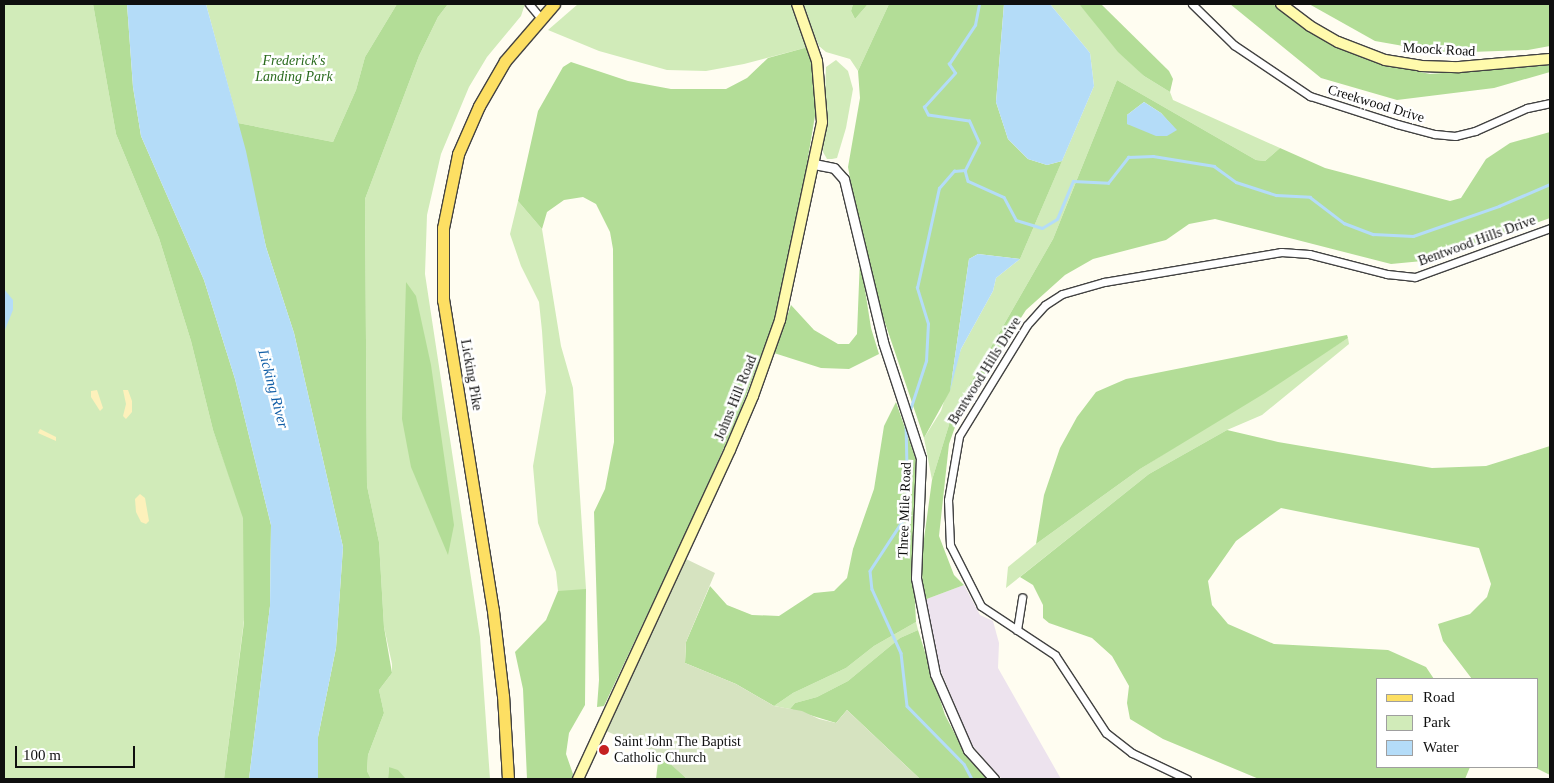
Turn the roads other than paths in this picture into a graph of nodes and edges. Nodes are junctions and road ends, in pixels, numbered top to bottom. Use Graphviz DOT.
graph roads {
  1 [pos="529,4"];
  2 [pos="554,4"];
  3 [pos="797,4"];
  4 [pos="1192,4"];
  5 [pos="1282,4"];
  6 [pos="540,17"];
  7 [pos="1550,59"];
  8 [pos="1550,103"];
  9 [pos="814,164"];
  10 [pos="1550,228"];
  11 [pos="1022,597"];
  12 [pos="1017,630"];
  13 [pos="508,779"];
  14 [pos="578,779"];
  15 [pos="994,779"];
  16 [pos="1187,779"];
  1 -- 6 [label="street"];
  2 -- 6 [label="main road, Licking Pike"];
  3 -- 9 [label="main road, Johns Hill Road"];
  4 -- 8 [label="street, Creekwood Drive"];
  5 -- 7 [label="main road, Moock Road"];
  6 -- 13 [label="main road, Licking Pike"];
  9 -- 14 [label="main road, Johns Hill Road"];
  9 -- 15 [label="street, Three Mile Road"];
  10 -- 12 [label="street, Bentwood Hills Drive"];
  11 -- 12 [label="street"];
  12 -- 16 [label="street, Bentwood Hills Drive"];
}
